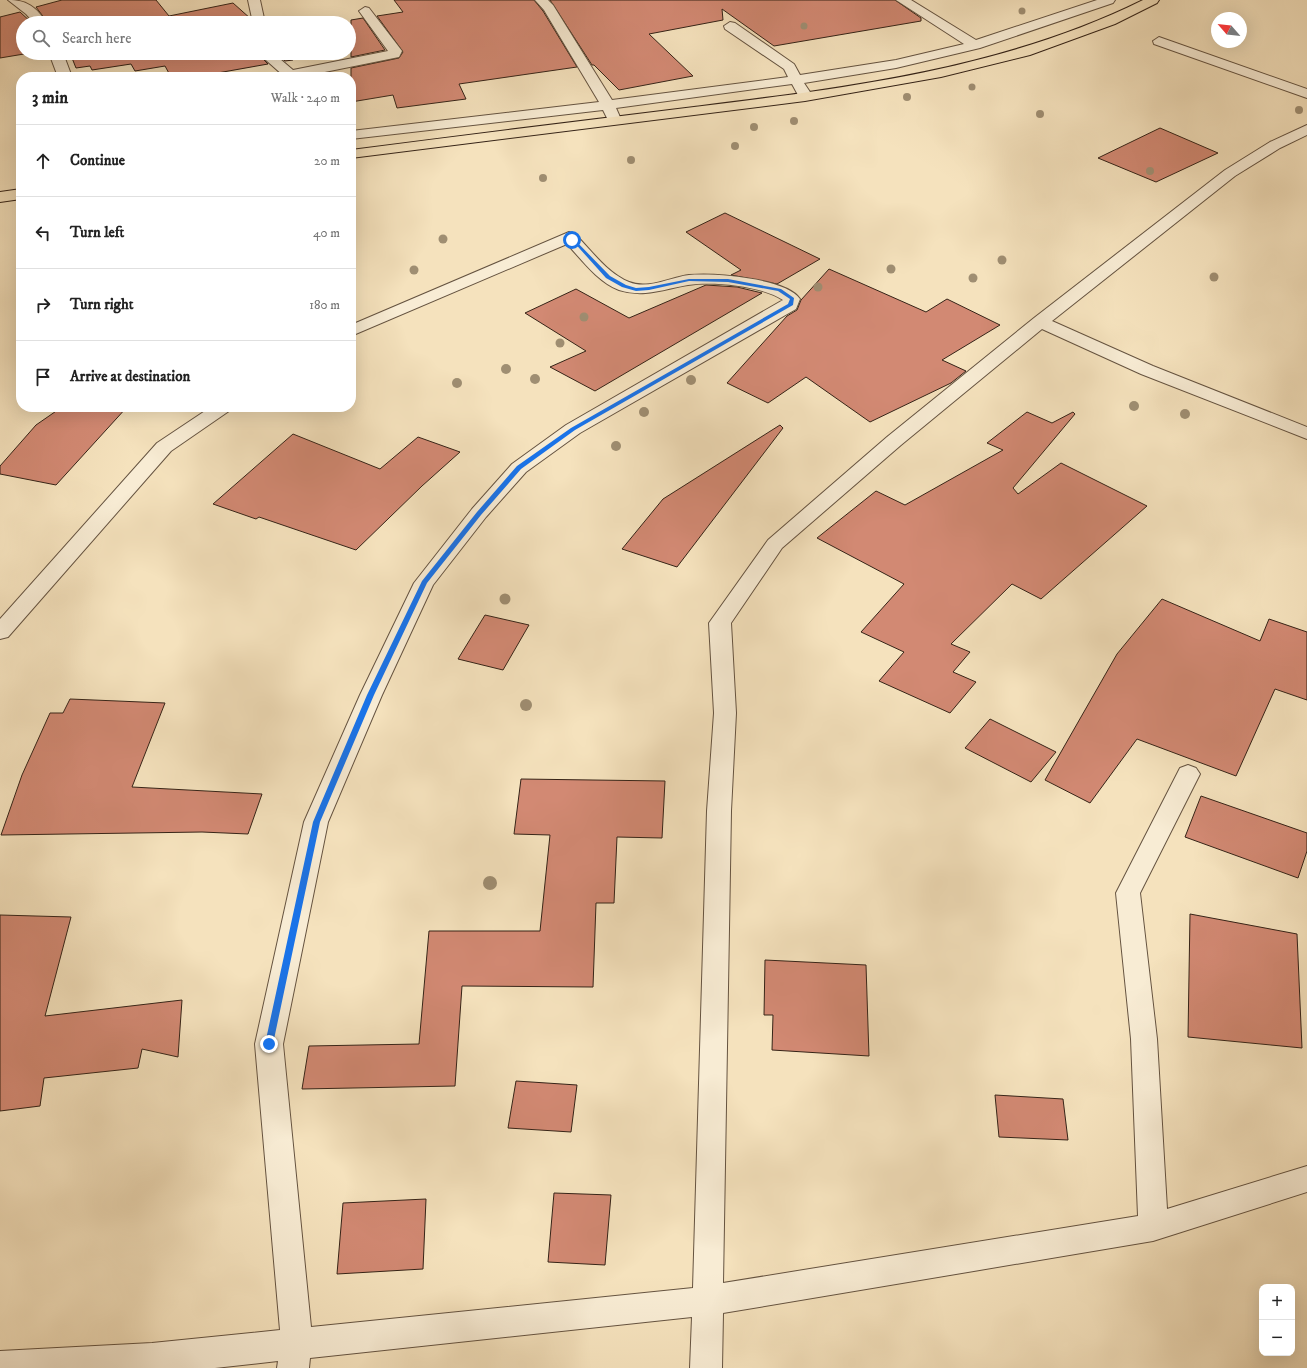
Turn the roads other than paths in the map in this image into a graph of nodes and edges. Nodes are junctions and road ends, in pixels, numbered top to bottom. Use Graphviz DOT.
graph roads {
  1 [pos="14,0"];
  2 [pos="254,0"];
  3 [pos="541,0"];
  4 [pos="902,0"];
  5 [pos="1109,0"];
  6 [pos="1153,0"];
  7 [pos="365,11"];
  8 [pos="35,16"];
  9 [pos="257,16"];
  10 [pos="730,26"];
  11 [pos="1159,41"];
  12 [pos="975,45"];
  13 [pos="59,60"];
  14 [pos="274,60"];
  15 [pos="63,72"];
  16 [pos="287,72"];
  17 [pos="311,72"];
  18 [pos="795,80"];
  19 [pos="1307,94"];
  20 [pos="805,96"];
  21 [pos="608,105"];
  22 [pos="615,122"];
  23 [pos="1307,129"];
  24 [pos="356,134"];
  25 [pos="356,153"];
  26 [pos="16,195"];
  27 [pos="0,197"];
  28 [pos="1040,322"];
  29 [pos="356,329"];
  30 [pos="216,412"];
  31 [pos="1307,433"];
  32 [pos="0,632"];
  33 [pos="1188,774"];
  34 [pos="1307,1179"];
  35 [pos="1153,1227"];
  36 [pos="706,1301"];
  37 [pos="295,1356"];
  38 [pos="0,1366"];
  39 [pos="706,1368"];
  1 -- 8 [label="street"];
  2 -- 9 [label="street"];
  3 -- 21 [label="street"];
  4 -- 12 [label="street"];
  5 -- 12 [label="street"];
  6 -- 20 [label="main road"];
  7 -- 17 [label="street"];
  10 -- 18 [label="street"];
  11 -- 19 [label="street"];
  12 -- 18 [label="street"];
  13 -- 15 [label="street"];
  14 -- 16 [label="street"];
  18 -- 20 [label="street"];
  18 -- 21 [label="street"];
  20 -- 22 [label="main road"];
  21 -- 22 [label="street"];
  21 -- 24 [label="street"];
  22 -- 25 [label="main road"];
  23 -- 28 [label="street"];
  26 -- 27 [label="main road"];
  28 -- 31 [label="street"];
  28 -- 36 [label="street"];
  29 -- 37 [label="street"];
  30 -- 32 [label="street"];
  33 -- 35 [label="street"];
  34 -- 35 [label="street"];
  35 -- 36 [label="street"];
  36 -- 37 [label="street"];
  36 -- 39 [label="street"];
  37 -- 38 [label="street"];
}
